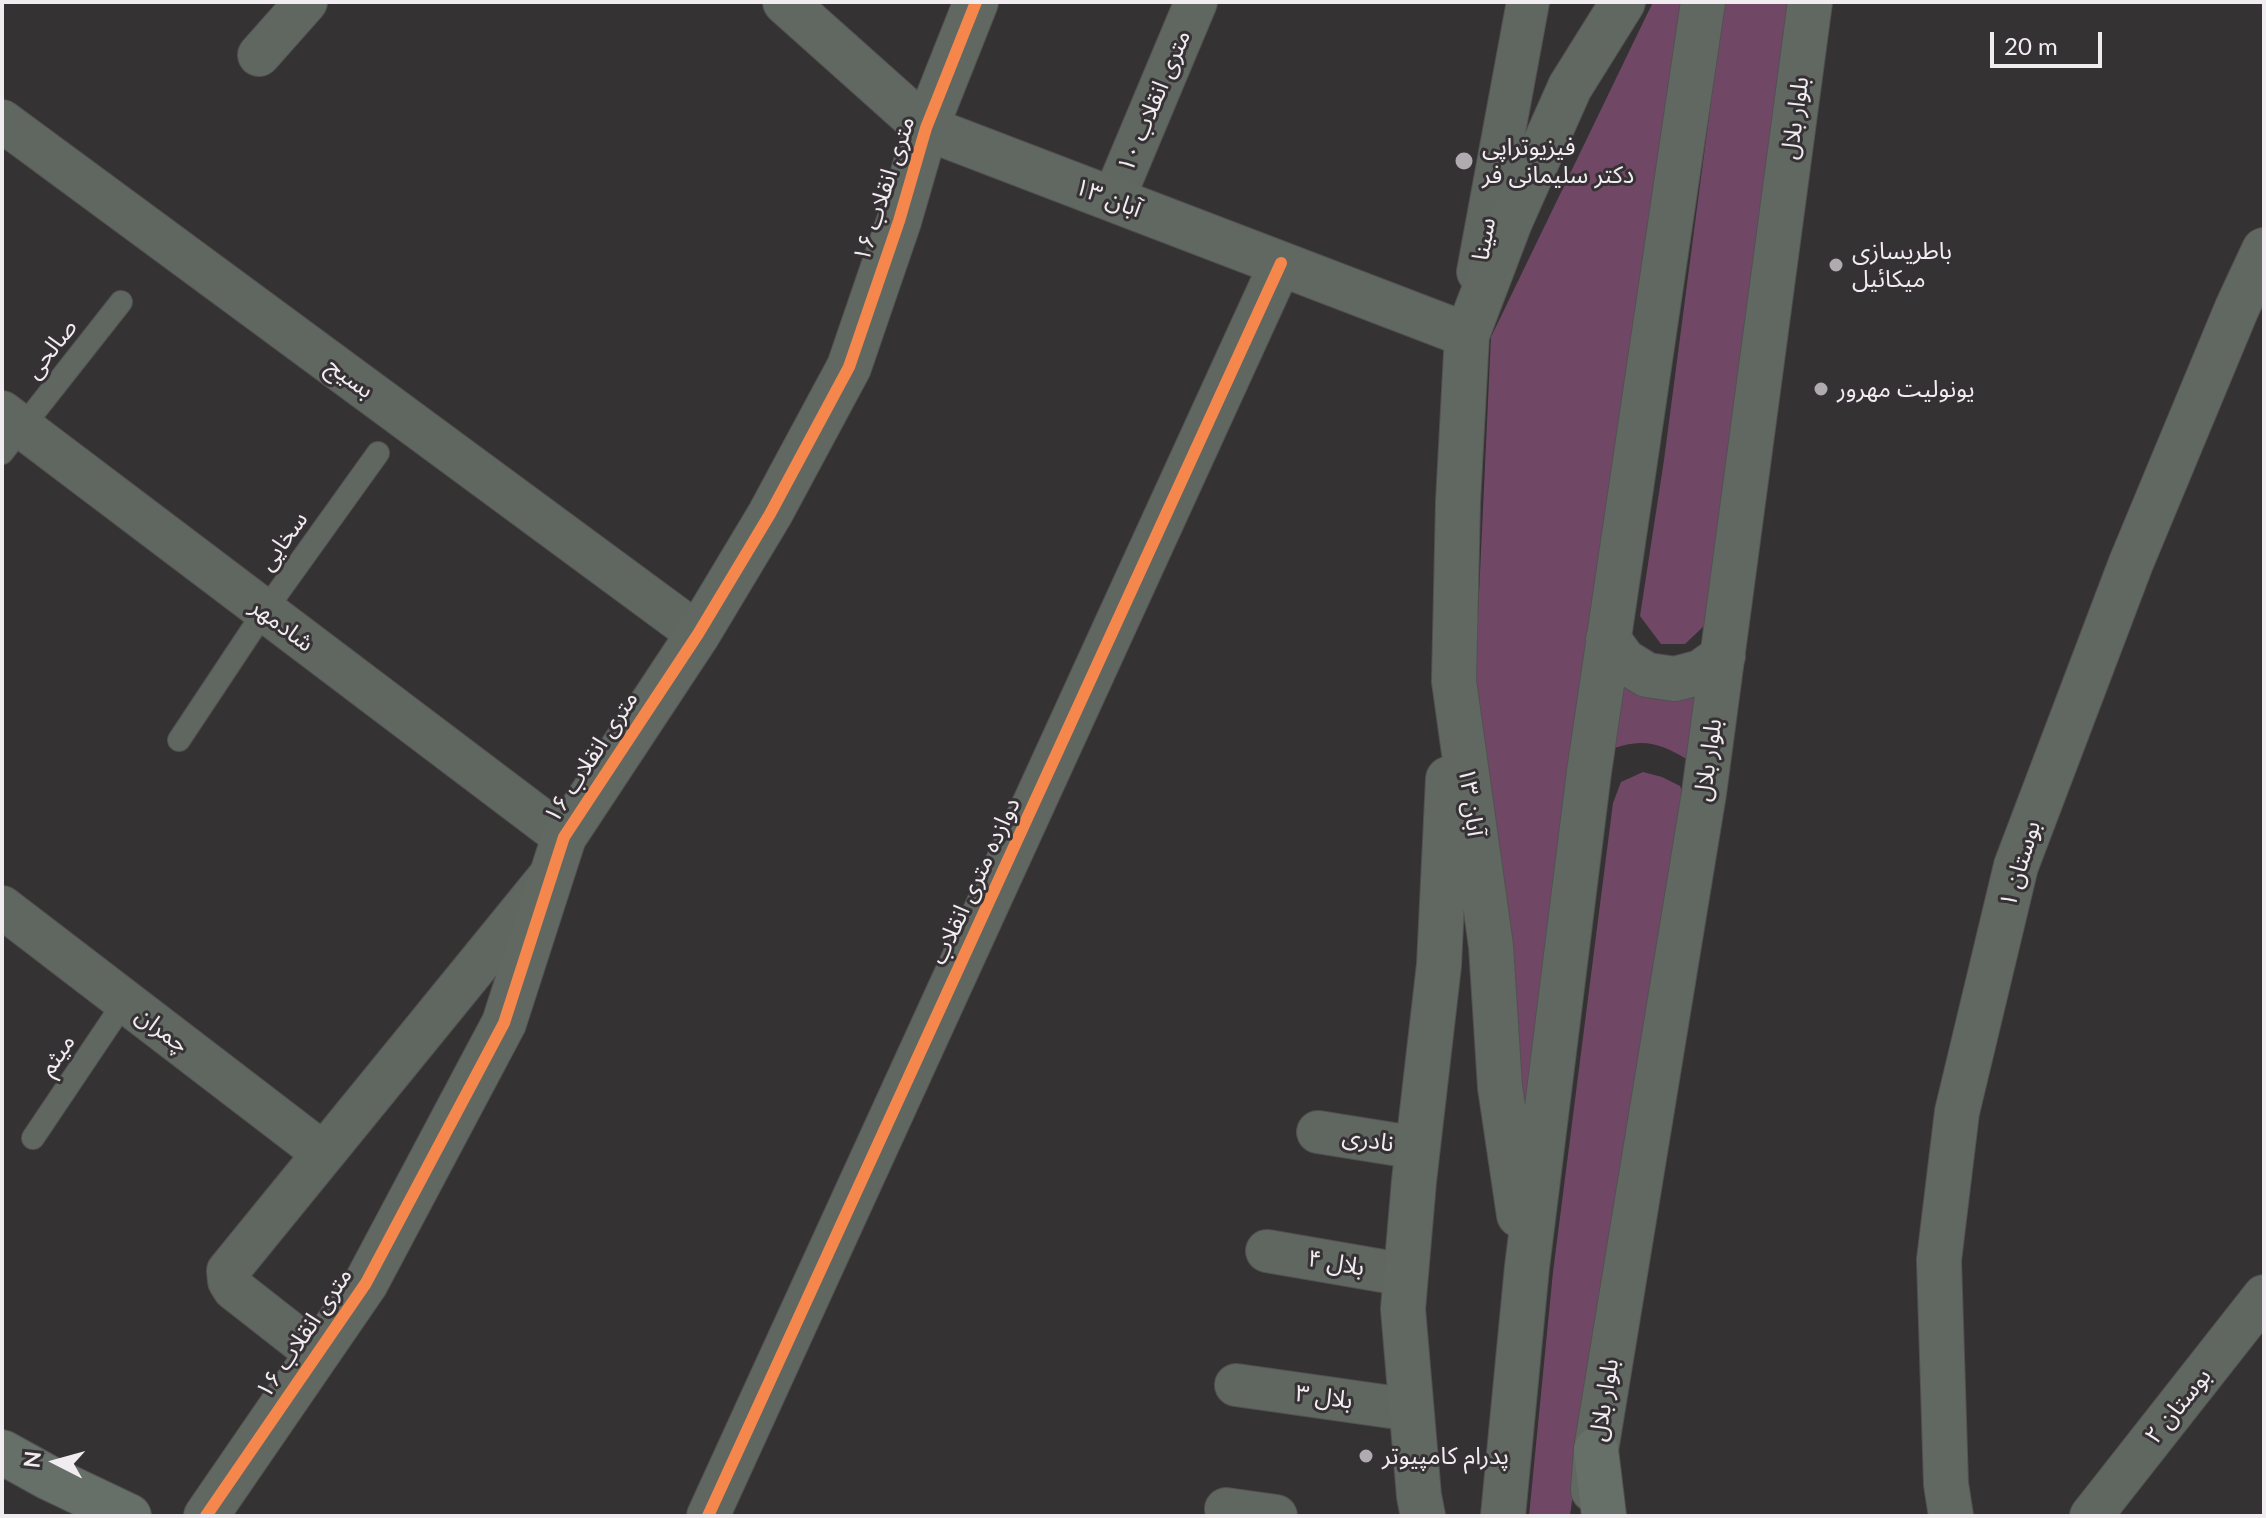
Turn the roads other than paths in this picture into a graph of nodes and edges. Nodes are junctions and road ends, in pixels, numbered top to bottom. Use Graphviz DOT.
graph roads {
  1 [pos="306,2"];
  2 [pos="785,2"];
  3 [pos="976,2"];
  4 [pos="1196,2"];
  5 [pos="1528,2"];
  6 [pos="1623,2"];
  7 [pos="1703,2"];
  8 [pos="1810,2"];
  9 [pos="259,55"];
  10 [pos="2,121"];
  11 [pos="926,128"];
  12 [pos="1113,200"];
  13 [pos="2264,250"];
  14 [pos="1281,263"];
  15 [pos="121,302"];
  16 [pos="1467,335"];
  17 [pos="9,431"];
  18 [pos="378,453"];
  19 [pos="264,612"];
  20 [pos="698,634"];
  21 [pos="1608,639"];
  22 [pos="1723,656"];
  23 [pos="1454,681"];
  24 [pos="179,740"];
  25 [pos="558,855"];
  26 [pos="2,907"];
  27 [pos="125,1001"];
  28 [pos="1318,1132"];
  29 [pos="33,1138"];
  30 [pos="1418,1148"];
  31 [pos="323,1153"];
  32 [pos="1267,1251"];
  33 [pos="1527,1267"];
  34 [pos="1406,1275"];
  35 [pos="2264,1296"];
  36 [pos="317,1354"];
  37 [pos="1236,1385"];
  38 [pos="1412,1410"];
  39 [pos="1596,1450"];
  40 [pos="2,1452"];
  41 [pos="1226,1509"];
  42 [pos="129,1516"];
  43 [pos="206,1516"];
  44 [pos="708,1516"];
  45 [pos="1276,1516"];
  46 [pos="1423,1516"];
  47 [pos="1503,1516"];
  48 [pos="1591,1516"];
  49 [pos="1604,1516"];
  50 [pos="1951,1516"];
  51 [pos="2091,1516"];
  1 -- 9 [label="street"];
  2 -- 11 [label="street, ۱۳ آبان"];
  3 -- 11 [label="street, ۱۶ متری انقلاب"];
  4 -- 12 [label="street, ۱۰ متری انقلاب"];
  5 -- 16 [label="street, سینا"];
  6 -- 16 [label="street, ۱۳ آبان"];
  7 -- 21 [label="street"];
  8 -- 22 [label="street, بلوار بلال"];
  10 -- 20 [label="street, بسیج"];
  11 -- 12 [label="street, ۱۳ آبان"];
  11 -- 20 [label="street, ۱۶ متری انقلاب"];
  12 -- 14 [label="street, ۱۳ آبان"];
  13 -- 50 [label="street, بوستان ۱"];
  14 -- 16 [label="street, ۱۳ آبان"];
  14 -- 44 [label="street, دوازده متری انقلاب"];
  15 -- 17 [label="lane, صالحی"];
  16 -- 23 [label="street, ۱۳ آبان"];
  17 -- 19 [label="street, شادمهر"];
  18 -- 19 [label="lane, سخایی"];
  19 -- 24 [label="lane, سخایی"];
  19 -- 25 [label="street, شادمهر"];
  20 -- 25 [label="street, ۱۶ متری انقلاب"];
  21 -- 22 [label="street"];
  21 -- 33 [label="street"];
  22 -- 39 [label="street, بلوار بلال"];
  23 -- 30 [label="street"];
  23 -- 33 [label="street, ۱۳ آبان"];
  25 -- 31 [label="street, ۱۶ متری انقلاب"];
  25 -- 36 [label="street, ۱۶ متری انقلاب"];
  26 -- 27 [label="street, چمران"];
  27 -- 29 [label="lane, میثم"];
  27 -- 31 [label="street, چمران"];
  28 -- 30 [label="street, نادری"];
  30 -- 34 [label="street"];
  31 -- 36 [label="street, ۱۶ متری انقلاب"];
  32 -- 34 [label="street, بلال ۴"];
  33 -- 47 [label="street"];
  34 -- 38 [label="street"];
  35 -- 51 [label="street, بوستان ۲"];
  36 -- 43 [label="street, ۱۶ متری انقلاب"];
  37 -- 38 [label="street, بلال ۳"];
  38 -- 46 [label="street"];
  39 -- 48 [label="street, بلوار بلال"];
  39 -- 49 [label="main road"];
  40 -- 42 [label="main road"];
  41 -- 45 [label="street"];
}
